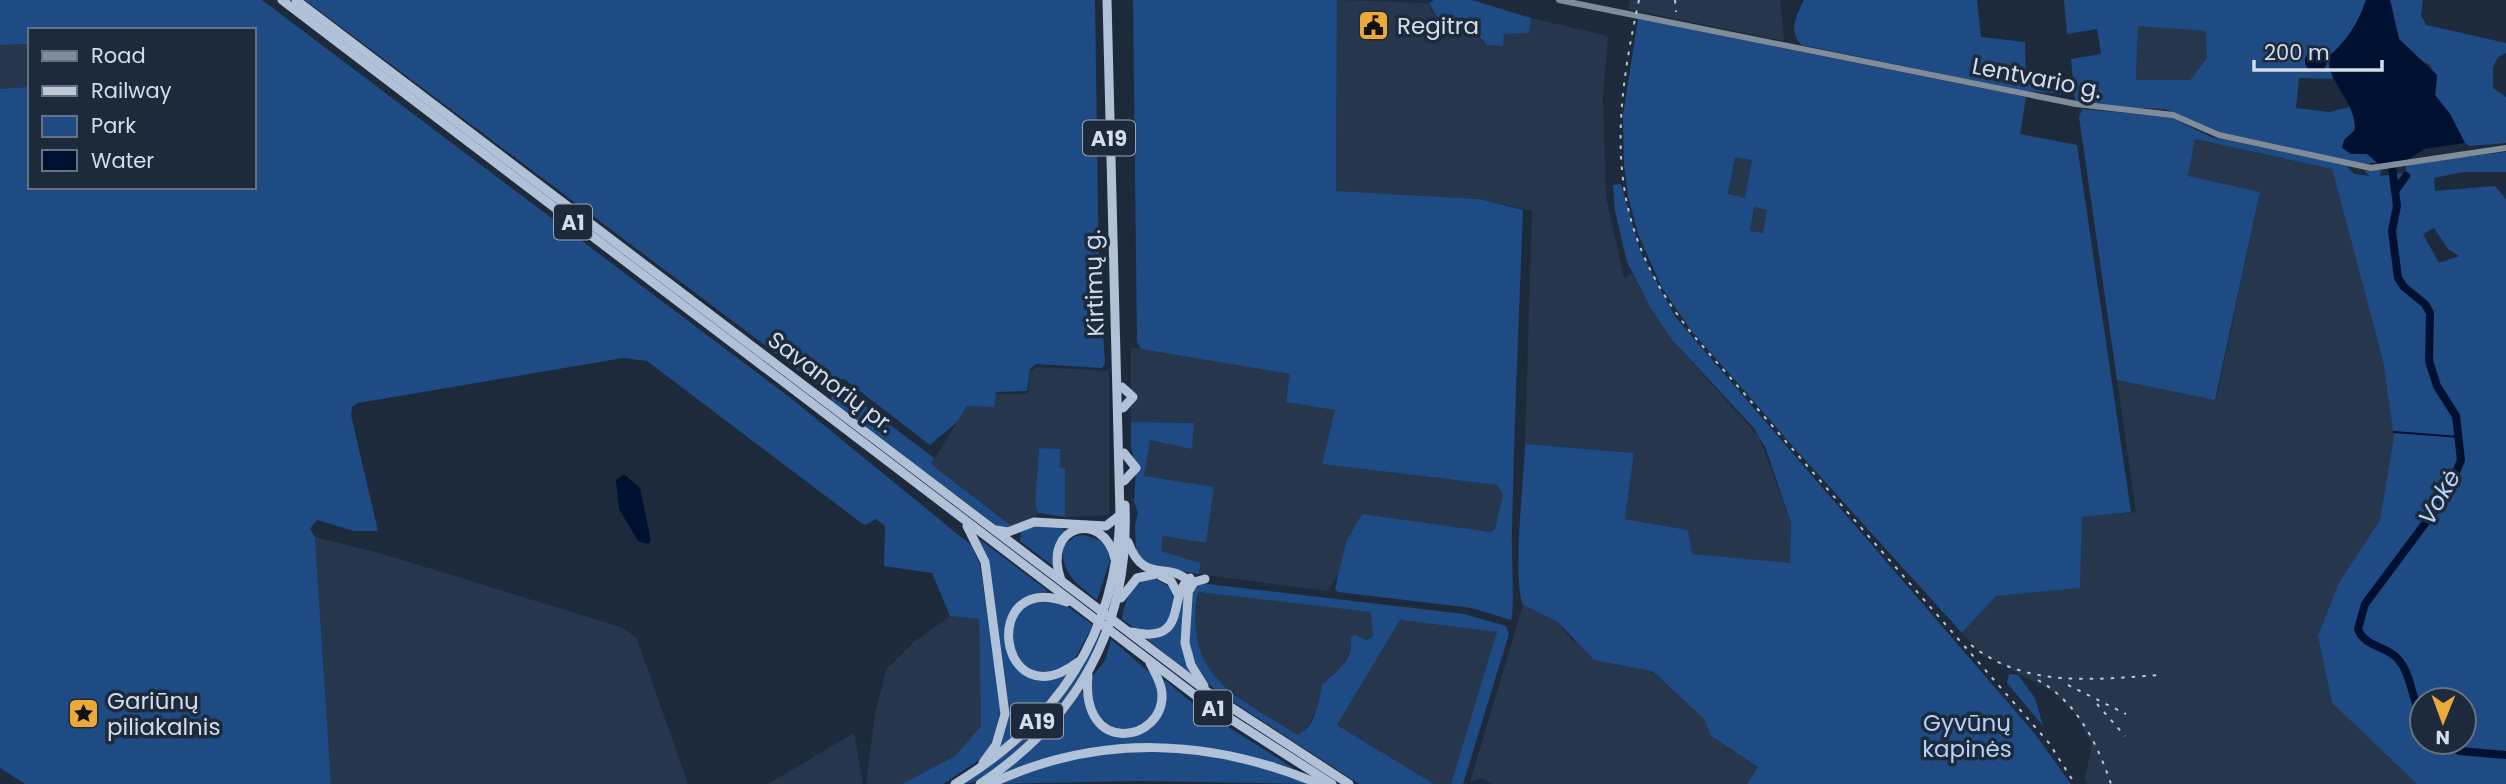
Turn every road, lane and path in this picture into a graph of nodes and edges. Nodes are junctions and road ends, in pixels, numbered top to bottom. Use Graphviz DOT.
graph roads {
  1 [pos="282,0"];
  2 [pos="296,0"];
  3 [pos="1107,0"];
  4 [pos="1113,0"];
  5 [pos="1559,0"];
  6 [pos="2506,148"];
  7 [pos="1120,515"];
  8 [pos="963,518"];
  9 [pos="1052,523"];
  10 [pos="1020,528"];
  11 [pos="992,529"];
  12 [pos="1072,531"];
  13 [pos="1127,538"];
  14 [pos="1023,552"];
  15 [pos="1116,565"];
  16 [pos="1160,574"];
  17 [pos="1187,578"];
  18 [pos="1205,579"];
  19 [pos="1062,582"];
  20 [pos="1190,591"];
  21 [pos="1179,596"];
  22 [pos="1117,605"];
  23 [pos="1085,607"];
  24 [pos="1124,635"];
  25 [pos="1083,658"];
  26 [pos="1148,658"];
  27 [pos="1088,674"];
  28 [pos="1209,693"];
  29 [pos="977,771"];
  30 [pos="956,784"];
  31 [pos="980,784"];
  32 [pos="990,784"];
  33 [pos="1319,784"];
  34 [pos="1332,784"];
  35 [pos="1349,784"];
  1 -- 8 [label="highway, Savanorių pr. / A1"];
  2 -- 11 [label="highway, Savanorių pr. / A1"];
  3 -- 7 [label="highway, Kirtimų g. / A19"];
  4 -- 13 [label="highway, Kirtimų g. / A19"];
  5 -- 6 [label="main road, Lentvario g."];
  7 -- 9 [label="highway"];
  7 -- 15 [label="highway, Kirtimų g. / A19"];
  8 -- 23 [label="highway, Savanorių pr. / A1"];
  8 -- 29 [label="highway"];
  9 -- 10 [label="highway"];
  9 -- 12 [label="highway"];
  10 -- 11 [label="highway"];
  10 -- 14 [label="highway"];
  11 -- 14 [label="highway, Savanorių pr. / A1"];
  12 -- 15 [label="highway"];
  12 -- 19 [label="highway"];
  13 -- 16 [label="highway"];
  13 -- 22 [label="highway, A19"];
  14 -- 19 [label="highway, Savanorių pr. / A1"];
  15 -- 25 [label="highway, A19"];
  16 -- 17 [label="highway"];
  16 -- 21 [label="highway"];
  16 -- 22 [label="highway"];
  17 -- 20 [label="highway"];
  17 -- 21 [label="highway"];
  18 -- 20 [label="highway"];
  19 -- 23 [label="highway, Savanorių pr. / A1"];
  20 -- 28 [label="highway"];
  21 -- 24 [label="highway"];
  22 -- 27 [label="highway, A19"];
  23 -- 24 [label="highway, Savanorių pr. / A1"];
  23 -- 25 [label="highway"];
  24 -- 26 [label="highway, Savanorių pr. / A1"];
  24 -- 28 [label="highway, Savanorių pr. / A1"];
  25 -- 29 [label="highway, A19"];
  26 -- 27 [label="highway"];
  26 -- 34 [label="highway, Savanorių pr. / A1"];
  27 -- 31 [label="highway, A19"];
  28 -- 35 [label="highway, Savanorių pr. / A1"];
  29 -- 30 [label="highway, A19"];
  32 -- 33 [label="highway"];
}
